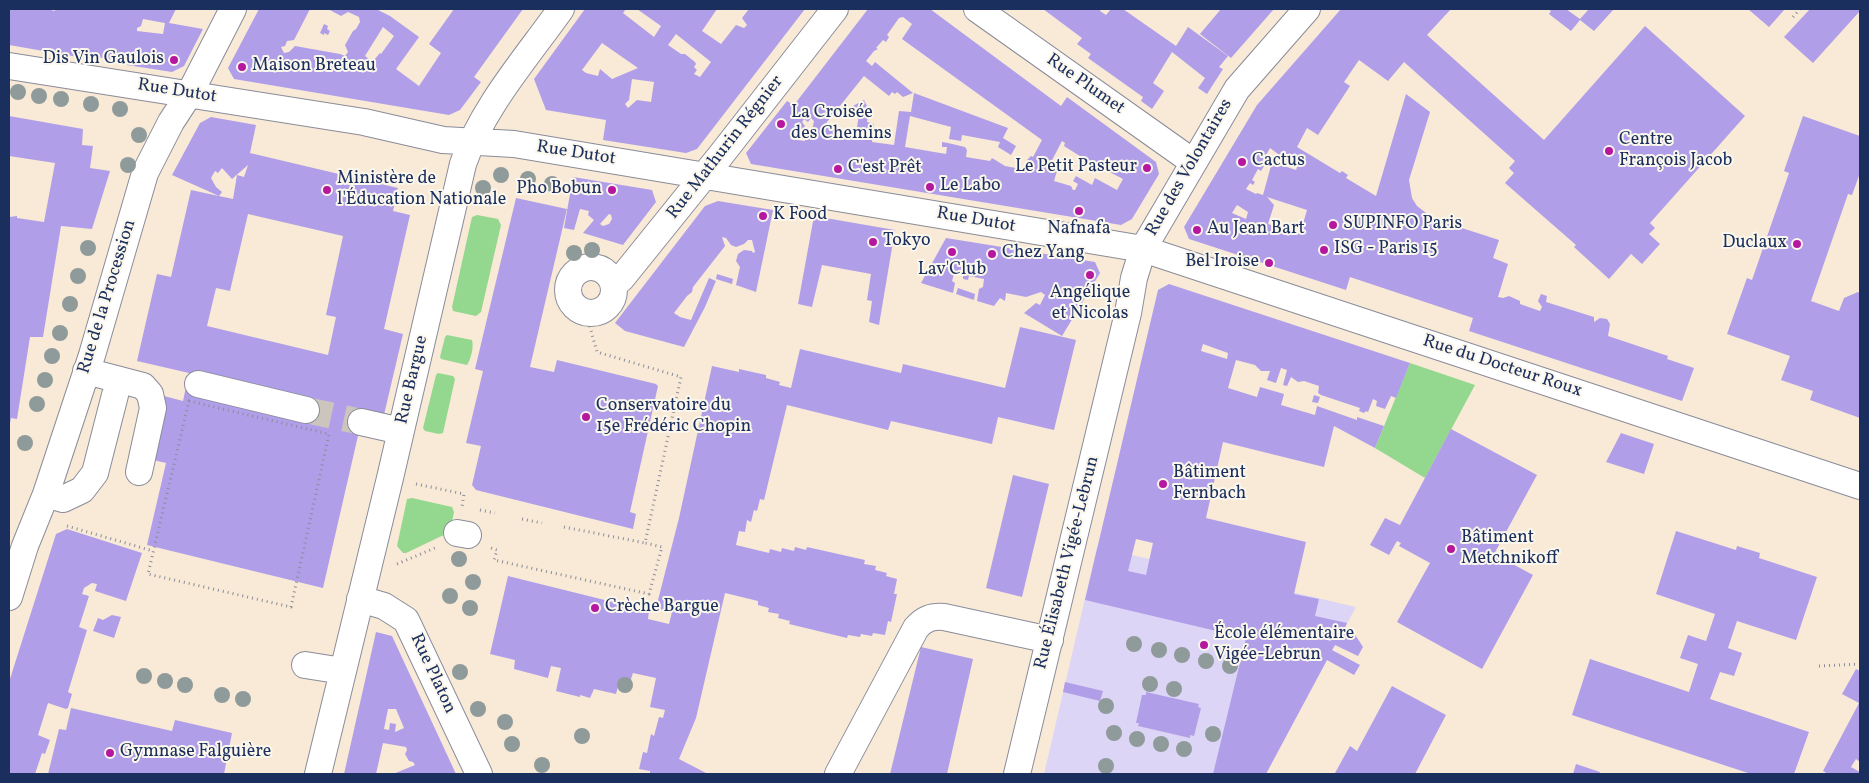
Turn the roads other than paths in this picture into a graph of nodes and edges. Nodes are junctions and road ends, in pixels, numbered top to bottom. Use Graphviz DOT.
graph roads {
  1 [pos="233,9"];
  2 [pos="561,9"];
  3 [pos="835,9"];
  4 [pos="977,9"];
  5 [pos="1307,9"];
  6 [pos="9,66"];
  7 [pos="190,94"];
  8 [pos="471,140"];
  9 [pos="1193,162"];
  10 [pos="705,176"];
  11 [pos="1143,249"];
  12 [pos="613,282"];
  13 [pos="1119,351"];
  14 [pos="86,371"];
  15 [pos="198,384"];
  16 [pos="114,395"];
  17 [pos="306,410"];
  18 [pos="361,422"];
  19 [pos="401,431"];
  20 [pos="139,472"];
  21 [pos="1860,486"];
  22 [pos="46,494"];
  23 [pos="9,597"];
  24 [pos="360,599"];
  25 [pos="1050,640"];
  26 [pos="305,665"];
  27 [pos="343,671"];
  28 [pos="318,774"];
  29 [pos="479,774"];
  30 [pos="838,774"];
  31 [pos="1017,774"];
  1 -- 7 [label="street, Rue de la Procession"];
  2 -- 8 [label="street, Rue Bargue"];
  3 -- 10 [label="street, Rue Mathurin Régnier"];
  4 -- 9 [label="street, Rue Plumet"];
  5 -- 9 [label="street, Rue des Volontaires"];
  6 -- 7 [label="street, Rue Dutot"];
  7 -- 8 [label="street, Rue Dutot"];
  7 -- 14 [label="street, Rue de la Procession"];
  8 -- 10 [label="street, Rue Dutot"];
  8 -- 19 [label="street, Rue Bargue"];
  9 -- 11 [label="street, Rue des Volontaires"];
  10 -- 11 [label="street, Rue Dutot"];
  10 -- 12 [label="street, Rue Mathurin Régnier"];
  11 -- 13 [label="street, Rue des Volontaires"];
  11 -- 21 [label="street, Rue du Docteur Roux"];
  12 -- 12 [label="street"];
  13 -- 25 [label="street, Rue Élisabeth Vigée-Lebrun"];
  14 -- 20 [label="street"];
  14 -- 22 [label="street, Rue de la Procession"];
  15 -- 17 [label="street"];
  16 -- 22 [label="street"];
  18 -- 19 [label="street"];
  19 -- 24 [label="street, Rue Bargue"];
  22 -- 23 [label="street, Rue de la Procession"];
  24 -- 27 [label="street, Rue Bargue"];
  24 -- 29 [label="street, Rue Platon"];
  25 -- 30 [label="street"];
  25 -- 31 [label="street, Rue Élisabeth Vigée-Lebrun"];
  26 -- 27 [label="street"];
  27 -- 28 [label="street, Rue Bargue"];
}
